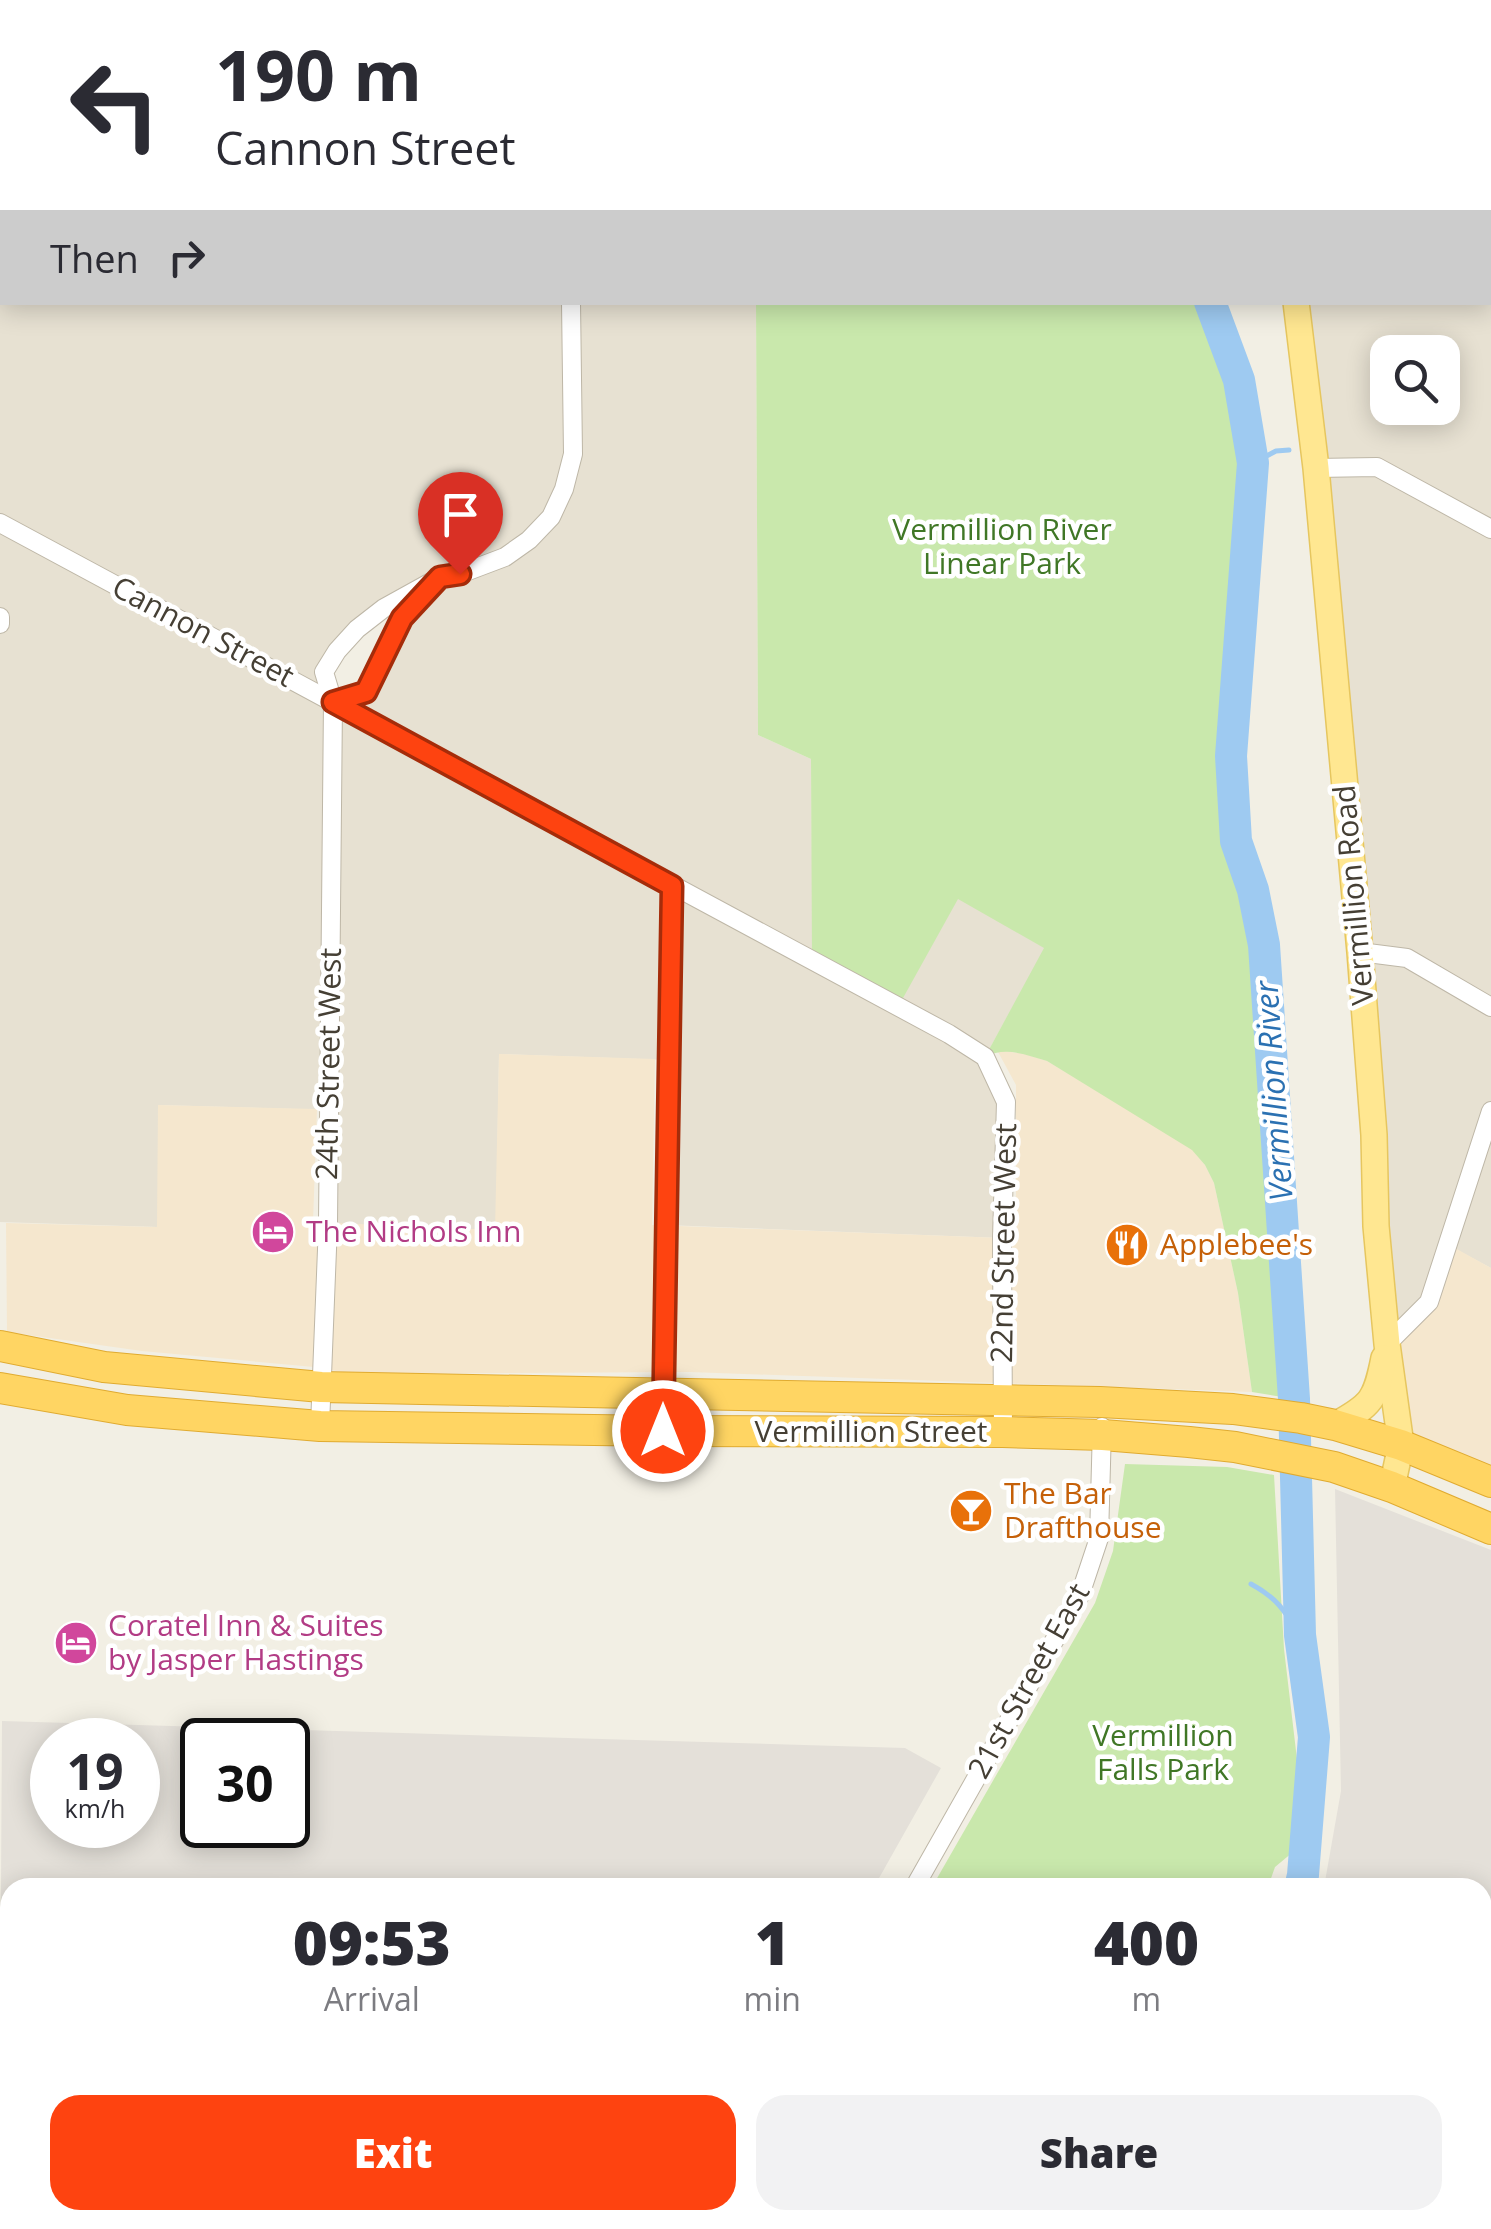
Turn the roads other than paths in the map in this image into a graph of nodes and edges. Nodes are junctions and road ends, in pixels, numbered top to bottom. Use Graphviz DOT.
graph roads {
  1 [pos="570,305"];
  2 [pos="1296,305"];
  3 [pos="1316,468"];
  4 [pos="0,523"];
  5 [pos="1491,529"];
  6 [pos="440,577"];
  7 [pos="333,702"];
  8 [pos="672,886"];
  9 [pos="1360,952"];
  10 [pos="1491,1007"];
  11 [pos="985,1057"];
  12 [pos="1491,1111"];
  13 [pos="1387,1344"];
  14 [pos="0,1346"];
  15 [pos="321,1387"];
  16 [pos="0,1388"];
  17 [pos="663,1394"];
  18 [pos="1003,1399"];
  19 [pos="1100,1402"];
  20 [pos="1335,1425"];
  21 [pos="320,1426"];
  22 [pos="663,1431"];
  23 [pos="1003,1432"];
  24 [pos="1103,1435"];
  25 [pos="1401,1446"];
  26 [pos="1491,1482"];
  27 [pos="1392,1487"];
  28 [pos="1491,1530"];
  29 [pos="920,1878"];
  1 -- 6 [label="street"];
  2 -- 3 [label="main road, Vermillion Road"];
  3 -- 5 [label="street"];
  3 -- 9 [label="main road, Vermillion Road"];
  4 -- 7 [label="street, Cannon Street"];
  6 -- 7 [label="street"];
  6 -- 7 [label="street, 24th Street West"];
  7 -- 8 [label="street, Cannon Street"];
  7 -- 15 [label="street, 24th Street West"];
  8 -- 11 [label="street, Cannon Street"];
  8 -- 17 [label="street"];
  9 -- 10 [label="street"];
  9 -- 13 [label="main road, Vermillion Road"];
  11 -- 18 [label="street, 22nd Street West"];
  12 -- 13 [label="street"];
  13 -- 20 [label="main road"];
  13 -- 25 [label="main road, Vermillion Road"];
  14 -- 15 [label="highway, Vermillion Street"];
  15 -- 17 [label="highway, Vermillion Street"];
  15 -- 21 [label="street, 24th Street West"];
  16 -- 21 [label="highway, Vermillion Street"];
  17 -- 18 [label="highway, Vermillion Street"];
  17 -- 22 [label="street"];
  18 -- 19 [label="highway, Vermillion Street"];
  18 -- 23 [label="street, 22nd Street West"];
  19 -- 20 [label="highway, Vermillion Street"];
  19 -- 24 [label="street, 21st Street East"];
  20 -- 25 [label="highway, Vermillion Street"];
  21 -- 22 [label="highway, Vermillion Street"];
  22 -- 23 [label="highway, Vermillion Street"];
  23 -- 24 [label="highway, Vermillion Street"];
  24 -- 27 [label="highway, Vermillion Street"];
  24 -- 29 [label="street, 21st Street East"];
  25 -- 26 [label="highway, Vermillion Street"];
  25 -- 27 [label="main road, Vermillion Road"];
  27 -- 28 [label="highway, Vermillion Street"];
}
